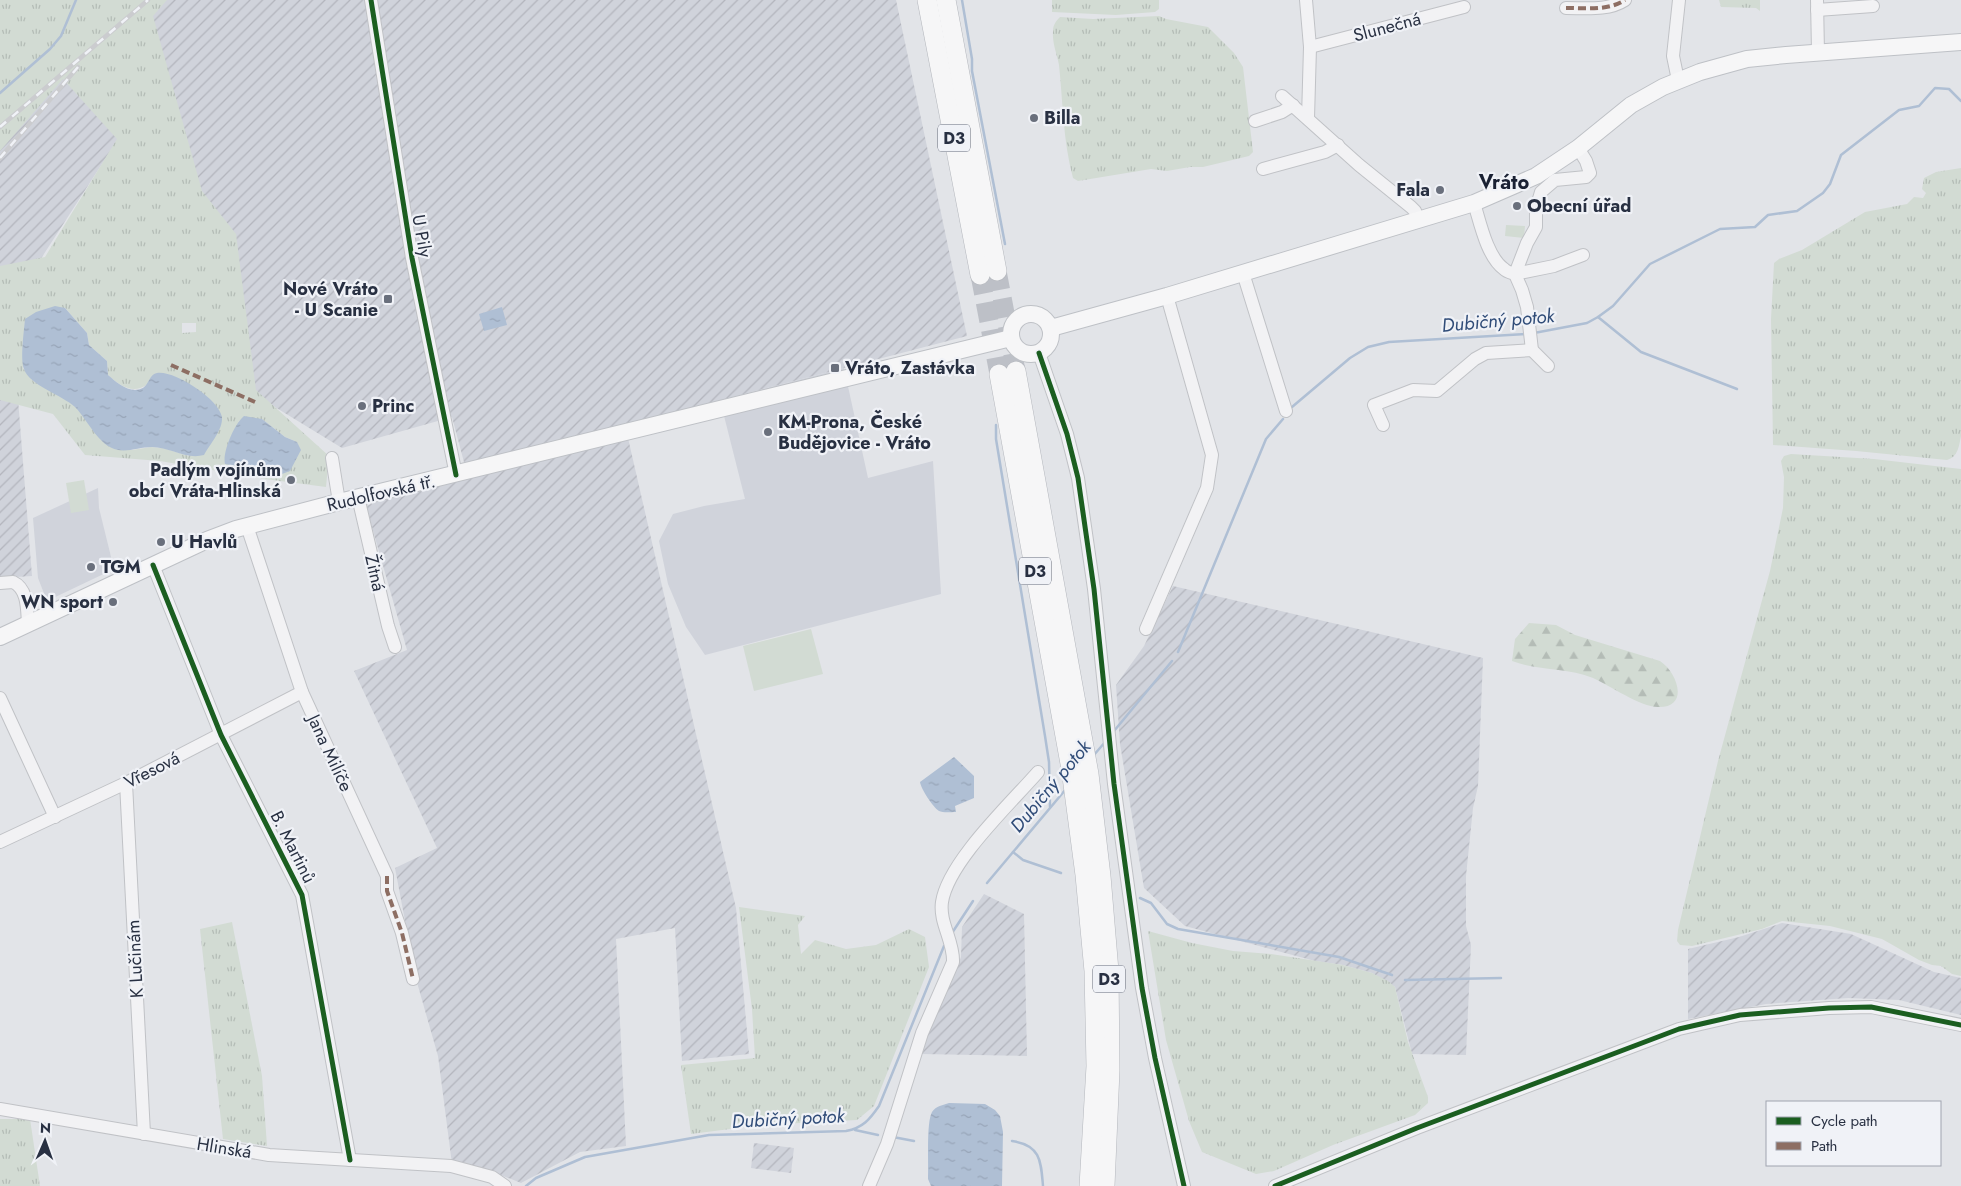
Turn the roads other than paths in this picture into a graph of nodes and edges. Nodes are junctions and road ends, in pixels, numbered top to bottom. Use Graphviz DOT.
graph roads {
  1 [pos="371,0"];
  2 [pos="927,0"];
  3 [pos="946,0"];
  4 [pos="1306,0"];
  5 [pos="1625,0"];
  6 [pos="1679,0"];
  7 [pos="1605,4"];
  8 [pos="1817,5"];
  9 [pos="1873,6"];
  10 [pos="1464,7"];
  11 [pos="1566,8"];
  12 [pos="1961,42"];
  13 [pos="1310,48"];
  14 [pos="1818,52"];
  15 [pos="1678,80"];
  16 [pos="1282,96"];
  17 [pos="1291,107"];
  18 [pos="1308,118"];
  19 [pos="1255,121"];
  20 [pos="1338,145"];
  21 [pos="1578,148"];
  22 [pos="1263,169"];
  23 [pos="1474,203"];
  24 [pos="1419,221"];
  25 [pos="1583,255"];
  26 [pos="1243,273"];
  27 [pos="1515,274"];
  28 [pos="1167,296"];
  29 [pos="1051,328"];
  30 [pos="1011,338"];
  31 [pos="1530,339"];
  32 [pos="1039,353"];
  33 [pos="1548,366"];
  34 [pos="1286,411"];
  35 [pos="1384,425"];
  36 [pos="332,458"];
  37 [pos="456,475"];
  38 [pos="358,497"];
  39 [pos="338,502"];
  40 [pos="247,526"];
  41 [pos="152,565"];
  42 [pos="0,583"];
  43 [pos="28,624"];
  44 [pos="1146,630"];
  45 [pos="0,637"];
  46 [pos="395,647"];
  47 [pos="302,692"];
  48 [pos="0,698"];
  49 [pos="221,735"];
  50 [pos="1080,771"];
  51 [pos="1038,772"];
  52 [pos="126,784"];
  53 [pos="55,817"];
  54 [pos="0,842"];
  55 [pos="413,979"];
  56 [pos="1961,1025"];
  57 [pos="0,1109"];
  58 [pos="144,1134"];
  59 [pos="350,1160"];
  60 [pos="505,1186"];
  61 [pos="869,1186"];
  62 [pos="1089,1186"];
  63 [pos="1105,1186"];
  64 [pos="1184,1186"];
  65 [pos="1275,1186"];
  1 -- 37 [label="street, U Pily"];
  2 -- 3 [label="highway, D3"];
  4 -- 13 [label="street"];
  5 -- 7 [label="street"];
  6 -- 15 [label="street"];
  7 -- 11 [label="street"];
  8 -- 9 [label="street"];
  8 -- 14 [label="street"];
  10 -- 13 [label="street, Slunečná"];
  12 -- 14 [label="main road"];
  13 -- 18 [label="street"];
  14 -- 15 [label="main road"];
  15 -- 21 [label="main road"];
  16 -- 17 [label="street"];
  17 -- 18 [label="street"];
  17 -- 19 [label="street"];
  18 -- 20 [label="street"];
  20 -- 22 [label="street"];
  20 -- 24 [label="street"];
  21 -- 23 [label="main road"];
  21 -- 27 [label="street"];
  23 -- 24 [label="main road"];
  23 -- 27 [label="street"];
  24 -- 26 [label="main road"];
  25 -- 27 [label="street"];
  26 -- 28 [label="main road"];
  26 -- 34 [label="street"];
  27 -- 31 [label="street"];
  28 -- 29 [label="main road"];
  28 -- 44 [label="street"];
  29 -- 30 [label="main road"];
  29 -- 32 [label="main road"];
  30 -- 32 [label="main road"];
  30 -- 37 [label="main road, Rudolfovská tř."];
  31 -- 33 [label="street"];
  31 -- 35 [label="street"];
  32 -- 64 [label="street"];
  36 -- 39 [label="street"];
  37 -- 38 [label="main road, Rudolfovská tř."];
  38 -- 39 [label="main road, Rudolfovská tř."];
  38 -- 46 [label="street, Žitná"];
  39 -- 40 [label="main road, Rudolfovská tř."];
  40 -- 41 [label="main road, Rudolfovská tř."];
  40 -- 47 [label="street, Jana Milíče"];
  41 -- 43 [label="main road, Rudolfovská tř."];
  41 -- 49 [label="street, B. Martinů"];
  42 -- 43 [label="street"];
  43 -- 45 [label="main road, Rudolfovská tř."];
  47 -- 49 [label="street, Vřesová"];
  47 -- 55 [label="street, Jana Milíče"];
  48 -- 53 [label="street"];
  49 -- 52 [label="street, Vřesová"];
  49 -- 59 [label="street, B. Martinů"];
  50 -- 50 [label="highway, D3"];
  50 -- 62 [label="highway, D3"];
  50 -- 63 [label="highway, D3"];
  51 -- 61 [label="street"];
  52 -- 53 [label="street, Vřesová"];
  52 -- 58 [label="street, K Lučinám"];
  53 -- 54 [label="street, Vřesová"];
  56 -- 65 [label="street"];
  57 -- 58 [label="street, Hlinská"];
  58 -- 59 [label="street, Hlinská"];
  59 -- 60 [label="street, Hlinská"];
}
